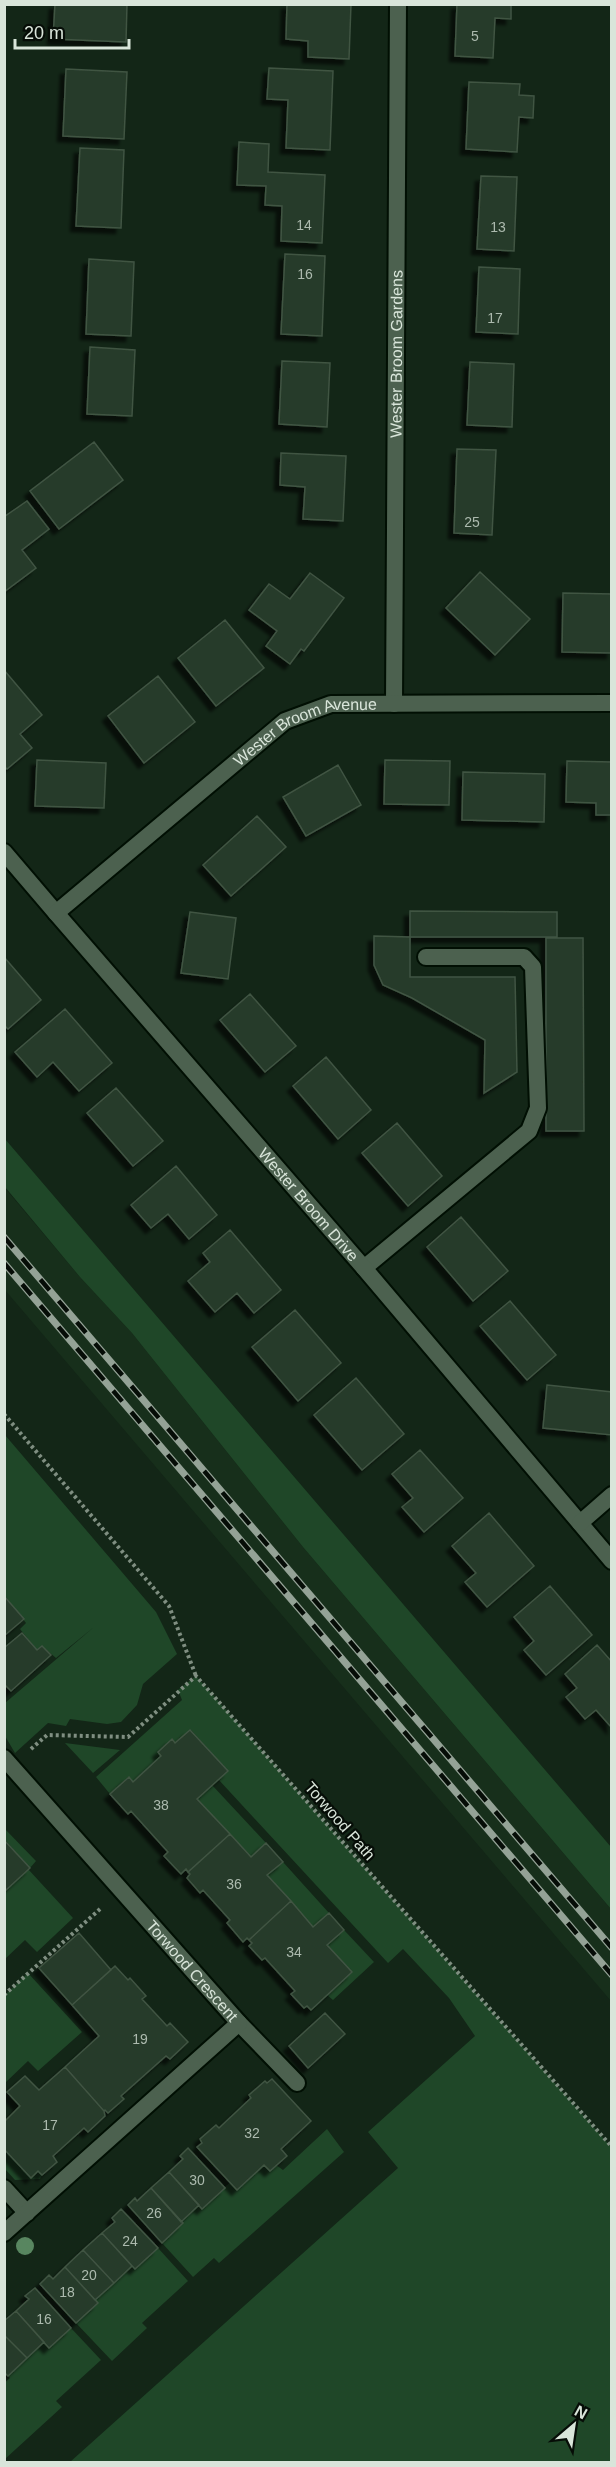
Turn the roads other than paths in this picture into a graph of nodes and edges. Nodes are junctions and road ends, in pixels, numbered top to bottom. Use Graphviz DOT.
graph roads {
  1 [pos="398,4"];
  2 [pos="612,703"];
  3 [pos="394,704"];
  4 [pos="4,852"];
  5 [pos="56,914"];
  6 [pos="426,957"];
  7 [pos="364,1268"];
  8 [pos="612,1495"];
  9 [pos="580,1523"];
  10 [pos="612,1561"];
  11 [pos="8,1762"];
  12 [pos="239,2024"];
  13 [pos="297,2083"];
  14 [pos="4,2188"];
  15 [pos="27,2213"];
  16 [pos="4,2233"];
  1 -- 3 [label="street, Wester Broom Gardens"];
  2 -- 3 [label="street, Wester Broom Avenue"];
  3 -- 5 [label="street, Wester Broom Avenue"];
  4 -- 5 [label="street, Wester Broom Drive"];
  5 -- 7 [label="street, Wester Broom Drive"];
  6 -- 7 [label="street"];
  7 -- 9 [label="street, Wester Broom Drive"];
  8 -- 9 [label="street"];
  9 -- 10 [label="street, Wester Broom Drive"];
  11 -- 12 [label="street, Torwood Crescent"];
  12 -- 13 [label="street"];
  12 -- 15 [label="street, Torwood Crescent"];
  14 -- 15 [label="street"];
  15 -- 16 [label="street, Torwood Crescent"];
}
